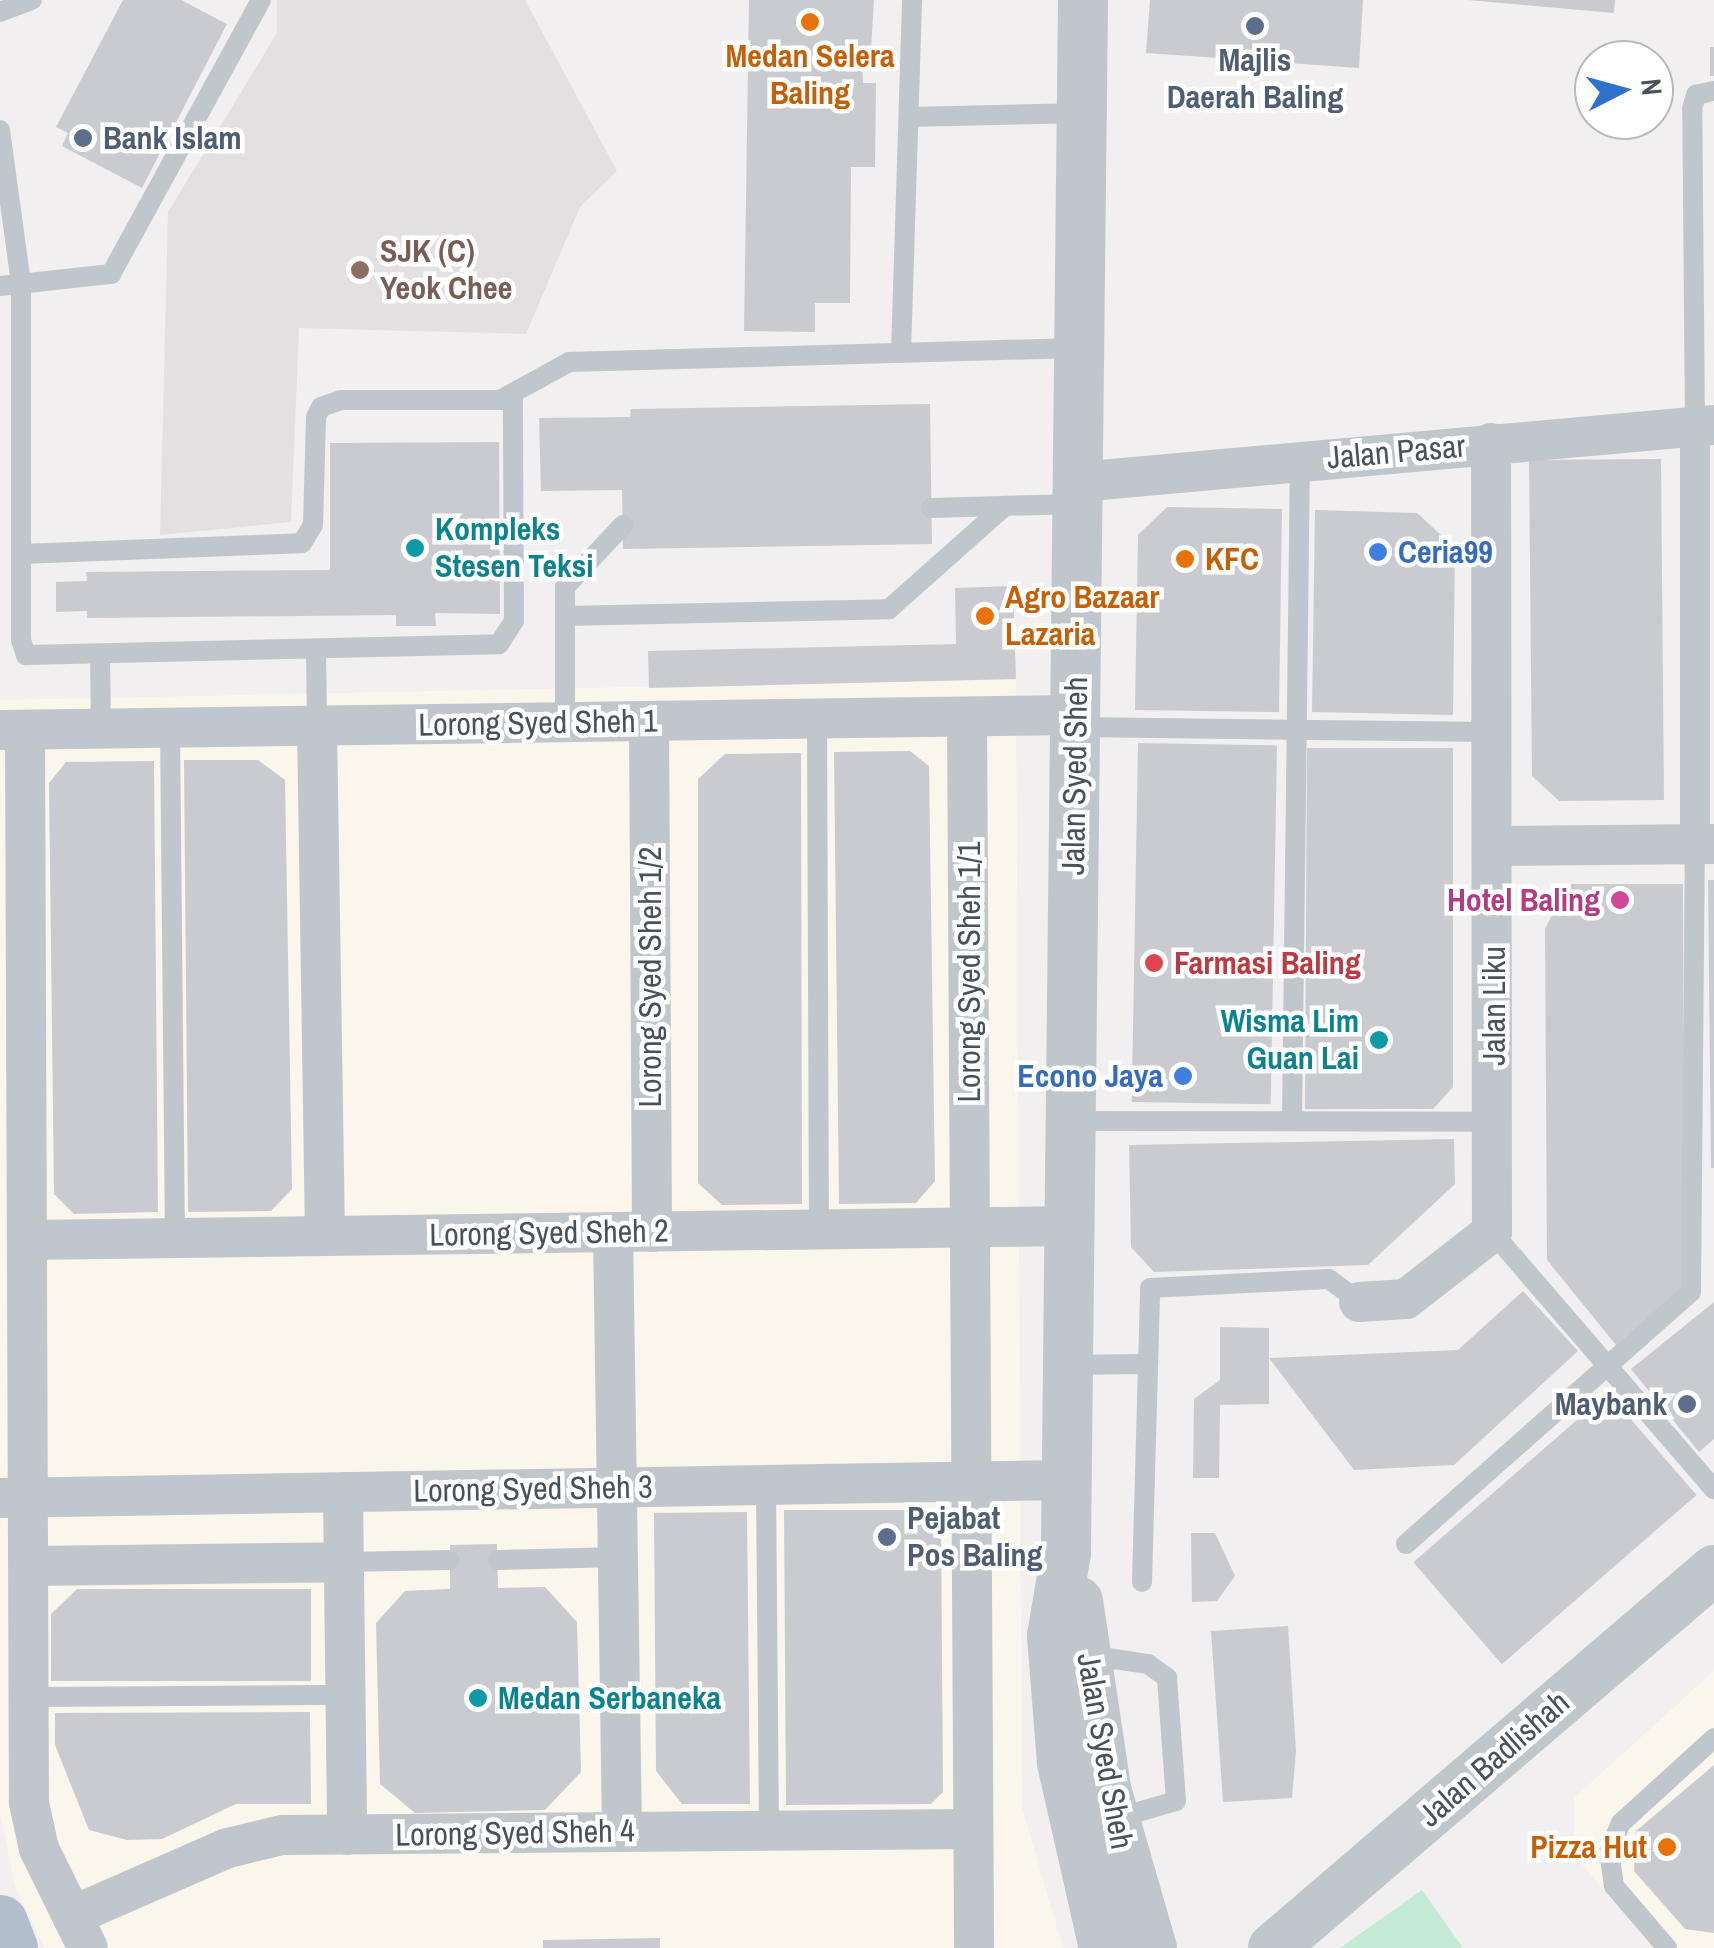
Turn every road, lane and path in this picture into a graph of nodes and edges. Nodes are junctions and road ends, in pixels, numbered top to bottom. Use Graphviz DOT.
graph roads {
  1 [pos="32,0"];
  2 [pos="261,0"];
  3 [pos="912,0"];
  4 [pos="1083,0"];
  5 [pos="0,12"];
  6 [pos="1714,90"];
  7 [pos="1082,113"];
  8 [pos="909,116"];
  9 [pos="0,130"];
  10 [pos="10,284"];
  11 [pos="1079,348"];
  12 [pos="900,352"];
  13 [pos="513,396"];
  14 [pos="1704,425"];
  15 [pos="1492,444"];
  16 [pos="1300,461"];
  17 [pos="1078,493"];
  18 [pos="1005,506"];
  19 [pos="931,508"];
  20 [pos="623,525"];
  21 [pos="21,554"];
  22 [pos="565,616"];
  23 [pos="316,650"];
  24 [pos="100,658"];
  25 [pos="967,717"];
  26 [pos="817,719"];
  27 [pos="648,721"];
  28 [pos="1075,721"];
  29 [pos="565,722"];
  30 [pos="317,726"];
  31 [pos="170,728"];
  32 [pos="101,729"];
  33 [pos="1296,729"];
  34 [pos="12,730"];
  35 [pos="1493,732"];
  36 [pos="1705,844"];
  37 [pos="1493,846"];
  38 [pos="1071,1121"];
  39 [pos="1292,1121"];
  40 [pos="1494,1122"];
  41 [pos="1070,1226"];
  42 [pos="970,1228"];
  43 [pos="819,1230"];
  44 [pos="633,1232"];
  45 [pos="1492,1232"];
  46 [pos="325,1236"];
  47 [pos="175,1238"];
  48 [pos="28,1240"];
  49 [pos="1359,1302"];
  50 [pos="1144,1364"];
  51 [pos="1068,1365"];
  52 [pos="1610,1368"];
  53 [pos="1067,1480"];
  54 [pos="972,1482"];
  55 [pos="766,1485"];
  56 [pos="618,1488"];
  57 [pos="1714,1489"];
  58 [pos="343,1492"];
  59 [pos="15,1498"];
  60 [pos="1406,1544"];
  61 [pos="1066,1553"];
  62 [pos="618,1557"];
  63 [pos="450,1560"];
  64 [pos="498,1560"];
  65 [pos="344,1562"];
  66 [pos="30,1566"];
  67 [pos="1714,1570"];
  68 [pos="1142,1582"];
  69 [pos="1088,1655"];
  70 [pos="345,1695"];
  71 [pos="29,1697"];
  72 [pos="1714,1738"];
  73 [pos="1114,1819"];
  74 [pos="973,1828"];
  75 [pos="769,1831"];
  76 [pos="622,1832"];
  77 [pos="347,1835"];
  78 [pos="1090,1894"];
  79 [pos="0,1922"];
  80 [pos="80,1932"];
  81 [pos="10,1948"];
  82 [pos="974,1948"];
  83 [pos="1090,1948"];
  84 [pos="1104,1948"];
  85 [pos="1152,1948"];
  86 [pos="1273,1948"];
  87 [pos="1667,1948"];
  1 -- 5 [label="lane"];
  2 -- 10 [label="lane"];
  3 -- 8 [label="lane"];
  4 -- 7 [label="street, Jalan Syed Sheh"];
  6 -- 14 [label="lane"];
  7 -- 8 [label="lane"];
  7 -- 11 [label="street, Jalan Syed Sheh"];
  8 -- 12 [label="lane"];
  9 -- 10 [label="lane"];
  10 -- 21 [label="lane"];
  11 -- 12 [label="lane"];
  11 -- 17 [label="street, Jalan Syed Sheh"];
  12 -- 13 [label="lane"];
  13 -- 21 [label="lane"];
  13 -- 23 [label="lane"];
  14 -- 15 [label="street, Jalan Pasar"];
  14 -- 36 [label="street"];
  15 -- 16 [label="street, Jalan Pasar"];
  15 -- 35 [label="street, Jalan Liku"];
  16 -- 17 [label="street, Jalan Pasar"];
  16 -- 33 [label="lane"];
  17 -- 18 [label="lane"];
  17 -- 28 [label="street, Jalan Syed Sheh"];
  18 -- 19 [label="lane"];
  18 -- 22 [label="lane"];
  20 -- 22 [label="lane"];
  21 -- 24 [label="lane"];
  22 -- 29 [label="lane"];
  23 -- 24 [label="lane"];
  23 -- 30 [label="lane"];
  24 -- 32 [label="lane"];
  25 -- 26 [label="street, Lorong Syed Sheh 1"];
  25 -- 28 [label="street, Lorong Syed Sheh 1"];
  25 -- 42 [label="street, Lorong Syed Sheh 1/1"];
  26 -- 27 [label="street, Lorong Syed Sheh 1"];
  26 -- 43 [label="lane"];
  27 -- 29 [label="street, Lorong Syed Sheh 1"];
  27 -- 44 [label="street, Lorong Syed Sheh 1/2"];
  28 -- 33 [label="lane"];
  28 -- 38 [label="street, Jalan Syed Sheh"];
  29 -- 30 [label="street, Lorong Syed Sheh 1"];
  30 -- 31 [label="street, Lorong Syed Sheh 1"];
  30 -- 46 [label="street"];
  31 -- 32 [label="street, Lorong Syed Sheh 1"];
  31 -- 47 [label="lane"];
  32 -- 34 [label="street, Lorong Syed Sheh 1"];
  33 -- 35 [label="lane"];
  33 -- 39 [label="lane"];
  34 -- 48 [label="street"];
  35 -- 37 [label="street, Jalan Liku"];
  36 -- 37 [label="street"];
  36 -- 52 [label="lane"];
  37 -- 40 [label="street, Jalan Liku"];
  38 -- 39 [label="lane"];
  38 -- 41 [label="street, Jalan Syed Sheh"];
  39 -- 40 [label="lane"];
  40 -- 45 [label="street, Jalan Liku"];
  41 -- 42 [label="street, Lorong Syed Sheh 2"];
  41 -- 51 [label="street, Jalan Syed Sheh"];
  42 -- 43 [label="street, Lorong Syed Sheh 2"];
  42 -- 54 [label="street, Lorong Syed Sheh 1/1"];
  43 -- 44 [label="street, Lorong Syed Sheh 2"];
  44 -- 46 [label="street, Lorong Syed Sheh 2"];
  44 -- 56 [label="street, Lorong Syed Sheh 1/2"];
  45 -- 49 [label="street"];
  45 -- 52 [label="lane"];
  46 -- 47 [label="street, Lorong Syed Sheh 2"];
  47 -- 48 [label="street, Lorong Syed Sheh 2"];
  48 -- 59 [label="street"];
  49 -- 50 [label="lane"];
  50 -- 51 [label="lane"];
  50 -- 68 [label="lane"];
  51 -- 53 [label="street, Jalan Syed Sheh"];
  52 -- 57 [label="lane"];
  52 -- 60 [label="lane"];
  53 -- 54 [label="street, Lorong Syed Sheh 3"];
  53 -- 61 [label="street, Jalan Syed Sheh"];
  54 -- 55 [label="street, Lorong Syed Sheh 3"];
  54 -- 74 [label="street, Lorong Syed Sheh 1/1"];
  55 -- 56 [label="street, Lorong Syed Sheh 3"];
  55 -- 75 [label="lane"];
  56 -- 58 [label="street, Lorong Syed Sheh 3"];
  56 -- 62 [label="street, Lorong Syed Sheh 1/2"];
  58 -- 59 [label="street, Lorong Syed Sheh 3"];
  58 -- 65 [label="street"];
  59 -- 66 [label="street"];
  61 -- 69 [label="street, Jalan Syed Sheh"];
  61 -- 78 [label="street, Jalan Syed Sheh"];
  62 -- 64 [label="lane"];
  62 -- 76 [label="street, Lorong Syed Sheh 1/2"];
  63 -- 65 [label="lane"];
  65 -- 66 [label="street"];
  65 -- 70 [label="street"];
  66 -- 71 [label="street"];
  67 -- 86 [label="street, Jalan Badlishah"];
  69 -- 73 [label="street, Jalan Syed Sheh"];
  69 -- 73 [label="lane"];
  70 -- 71 [label="lane"];
  70 -- 77 [label="street"];
  71 -- 80 [label="street"];
  72 -- 87 [label="lane"];
  73 -- 85 [label="street, Jalan Syed Sheh"];
  74 -- 75 [label="street, Lorong Syed Sheh 4"];
  74 -- 82 [label="street, Lorong Syed Sheh 1/1"];
  75 -- 76 [label="street, Lorong Syed Sheh 4"];
  76 -- 77 [label="street, Lorong Syed Sheh 4"];
  77 -- 80 [label="street, Lorong Syed Sheh 4"];
  78 -- 83 [label="street"];
  78 -- 84 [label="street, Jalan Syed Sheh"];
  79 -- 81 [label="main road"];
}
